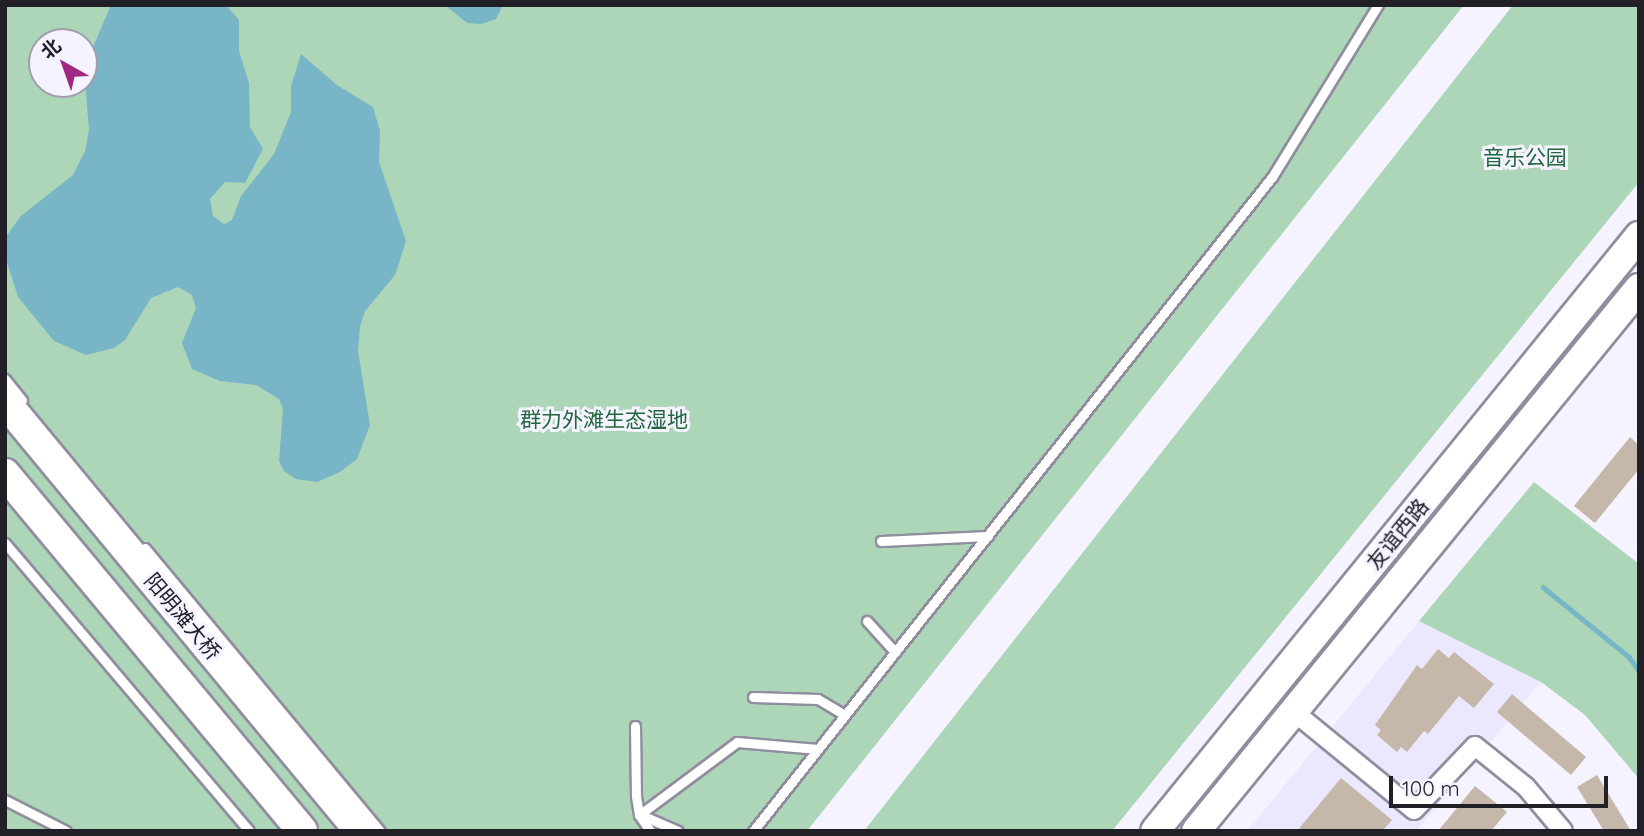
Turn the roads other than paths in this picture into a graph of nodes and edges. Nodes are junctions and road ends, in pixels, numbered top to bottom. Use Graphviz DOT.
graph roads {
  1 [pos="1378,5"];
  2 [pos="1639,236"];
  3 [pos="1639,288"];
  4 [pos="5,379"];
  5 [pos="18,406"];
  6 [pos="5,474"];
  7 [pos="988,536"];
  8 [pos="136,537"];
  9 [pos="881,541"];
  10 [pos="5,543"];
  11 [pos="867,621"];
  12 [pos="895,652"];
  13 [pos="752,698"];
  14 [pos="1293,711"];
  15 [pos="845,715"];
  16 [pos="635,726"];
  17 [pos="818,749"];
  18 [pos="5,800"];
  19 [pos="639,815"];
  20 [pos="66,831"];
  21 [pos="249,831"];
  22 [pos="302,831"];
  23 [pos="360,831"];
  24 [pos="380,831"];
  25 [pos="650,831"];
  26 [pos="678,831"];
  27 [pos="753,831"];
  28 [pos="1155,831"];
  29 [pos="1196,831"];
  30 [pos="1563,831"];
  1 -- 7 [label="lane"];
  2 -- 28 [label="main road, 友谊西路"];
  3 -- 14 [label="main road, 友谊西路"];
  4 -- 5 [label="lane"];
  5 -- 23 [label="highway, 阳明滩大桥"];
  6 -- 22 [label="highway"];
  7 -- 9 [label="lane"];
  7 -- 12 [label="lane"];
  8 -- 24 [label="lane"];
  10 -- 21 [label="lane"];
  11 -- 12 [label="lane"];
  12 -- 15 [label="lane"];
  13 -- 15 [label="lane"];
  14 -- 29 [label="main road, 友谊西路"];
  14 -- 30 [label="street"];
  15 -- 17 [label="lane"];
  16 -- 19 [label="lane"];
  17 -- 19 [label="lane"];
  17 -- 27 [label="lane"];
  18 -- 20 [label="lane"];
  19 -- 25 [label="lane"];
  19 -- 26 [label="lane"];
}
